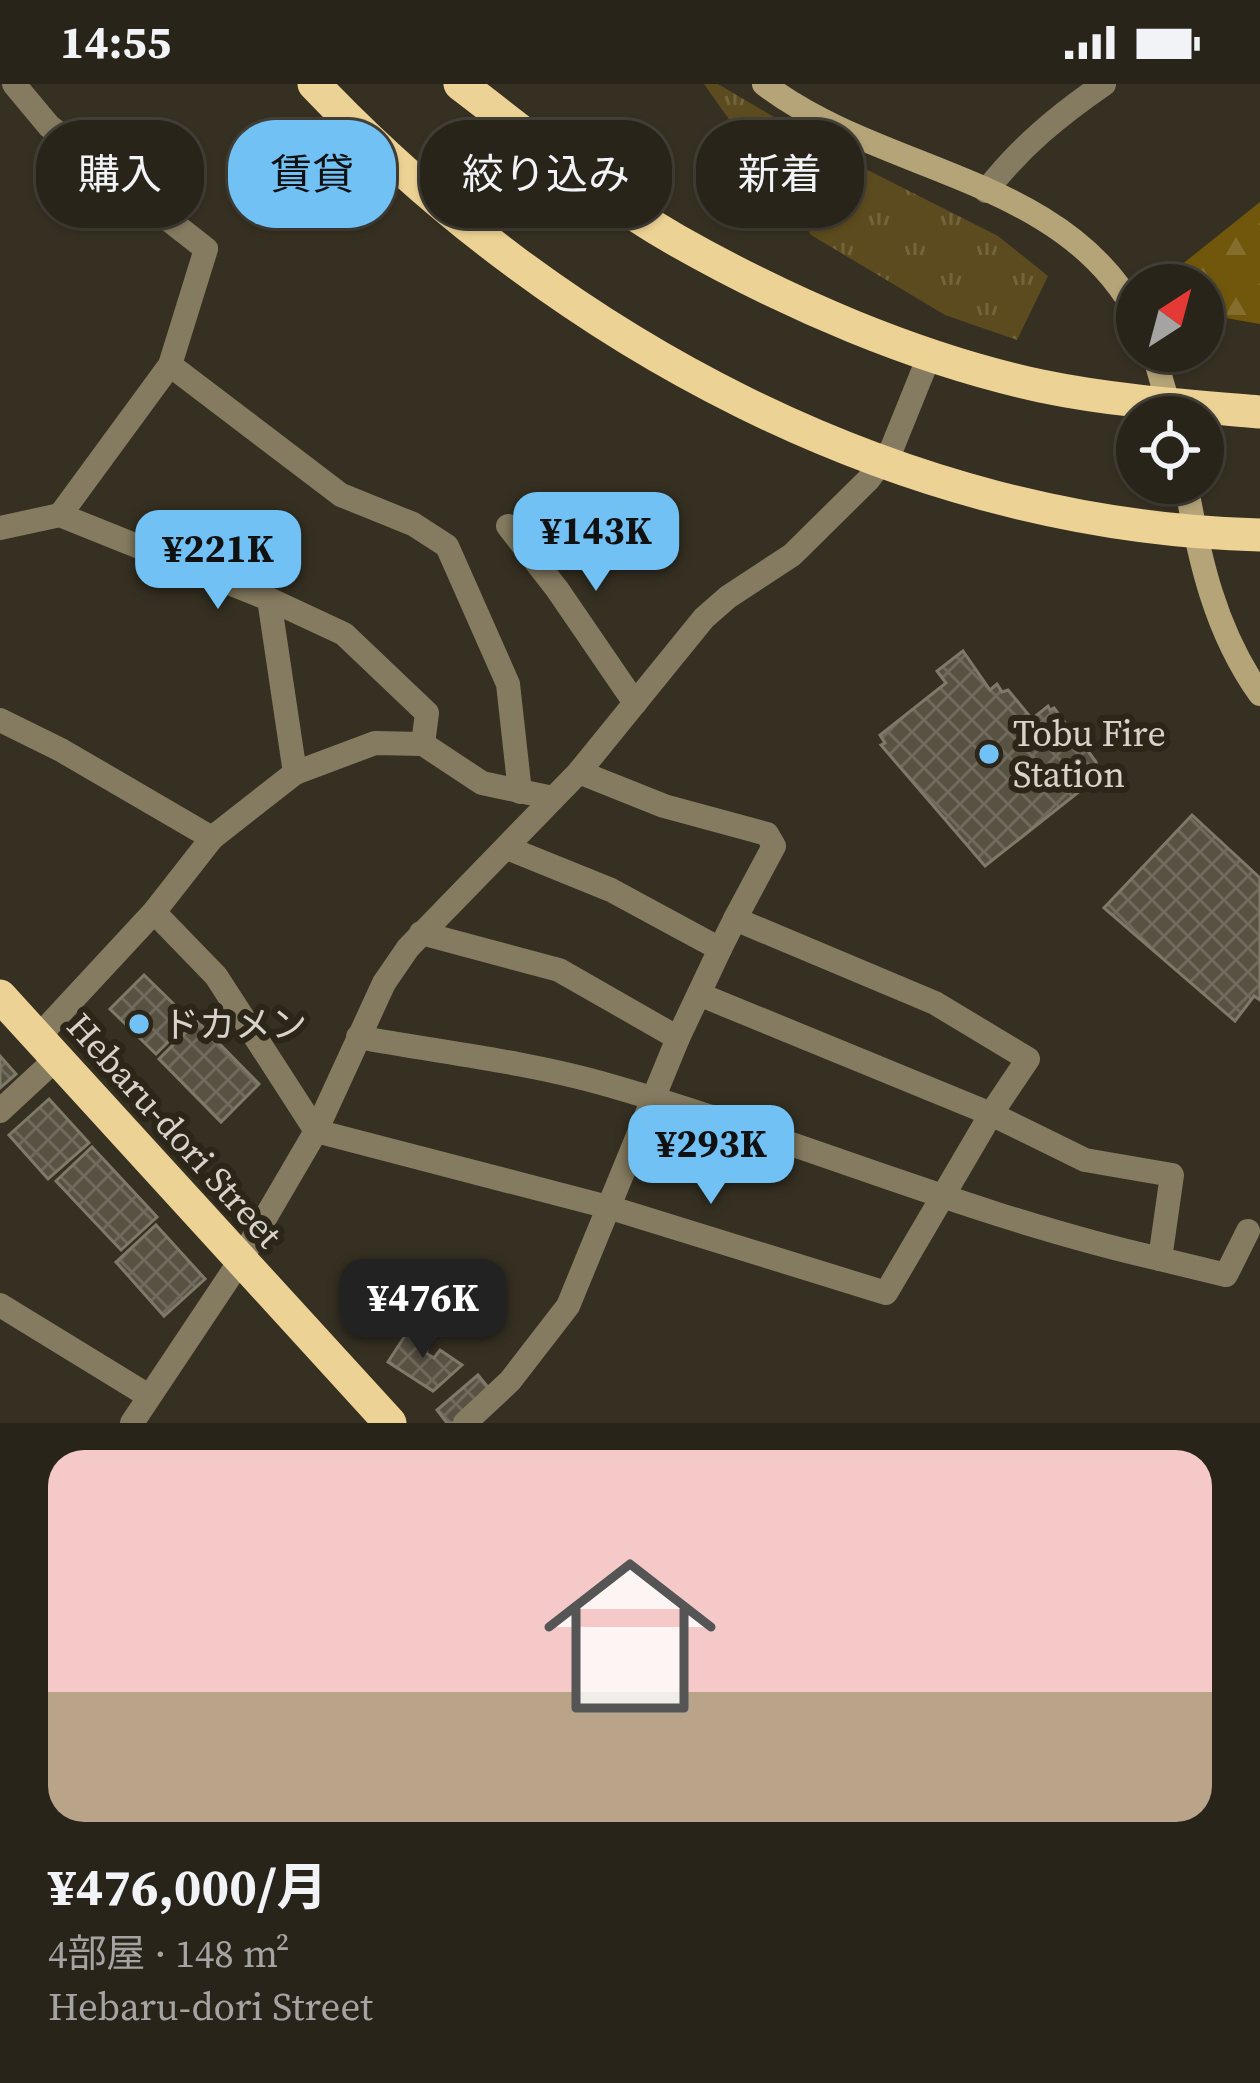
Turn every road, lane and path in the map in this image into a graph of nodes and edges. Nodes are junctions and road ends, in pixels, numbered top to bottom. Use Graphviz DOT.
graph roads {
  1 [pos="14,84"];
  2 [pos="314,84"];
  3 [pos="460,84"];
  4 [pos="764,84"];
  5 [pos="1104,84"];
  6 [pos="986,190"];
  7 [pos="1116,283"];
  8 [pos="930,354"];
  9 [pos="170,365"];
  10 [pos="1116,401"];
  11 [pos="1224,412"];
  12 [pos="1260,412"];
  13 [pos="883,461"];
  14 [pos="1189,504"];
  15 [pos="60,515"];
  16 [pos="508,526"];
  17 [pos="0,528"];
  18 [pos="1194,533"];
  19 [pos="1260,535"];
  20 [pos="269,598"];
  21 [pos="1260,694"];
  22 [pos="635,703"];
  23 [pos="0,721"];
  24 [pos="423,744"];
  25 [pos="578,772"];
  26 [pos="295,773"];
  27 [pos="520,792"];
  28 [pos="553,799"];
  29 [pos="212,838"];
  30 [pos="508,848"];
  31 [pos="154,912"];
  32 [pos="735,919"];
  33 [pos="421,933"];
  34 [pos="720,949"];
  35 [pos="701,995"];
  36 [pos="0,996"];
  37 [pos="358,1037"];
  38 [pos="678,1038"];
  39 [pos="47,1048"];
  40 [pos="654,1099"];
  41 [pos="0,1111"];
  42 [pos="991,1114"];
  43 [pos="316,1131"];
  44 [pos="944,1194"];
  45 [pos="608,1207"];
  46 [pos="1248,1231"];
  47 [pos="1160,1259"];
  48 [pos="240,1261"];
  49 [pos="0,1305"];
  50 [pos="148,1395"];
  51 [pos="384,1421"];
  52 [pos="132,1423"];
  53 [pos="465,1423"];
  1 -- 9 [label="street"];
  2 -- 13 [label="highway"];
  3 -- 8 [label="highway"];
  4 -- 6 [label="main road"];
  5 -- 6 [label="street"];
  6 -- 7 [label="main road"];
  8 -- 10 [label="highway"];
  8 -- 13 [label="street"];
  9 -- 15 [label="street"];
  9 -- 27 [label="street"];
  11 -- 12 [label="highway"];
  13 -- 18 [label="highway"];
  13 -- 22 [label="street"];
  14 -- 18 [label="main road"];
  15 -- 17 [label="street"];
  15 -- 20 [label="street"];
  16 -- 22 [label="street"];
  18 -- 19 [label="highway"];
  18 -- 21 [label="main road"];
  20 -- 24 [label="street"];
  20 -- 26 [label="street"];
  22 -- 25 [label="street"];
  23 -- 29 [label="street"];
  24 -- 26 [label="street"];
  24 -- 27 [label="street"];
  25 -- 28 [label="street"];
  25 -- 32 [label="street"];
  26 -- 29 [label="street"];
  27 -- 28 [label="street"];
  28 -- 30 [label="street"];
  29 -- 31 [label="street"];
  30 -- 33 [label="street"];
  30 -- 34 [label="street"];
  31 -- 39 [label="street"];
  31 -- 43 [label="street"];
  32 -- 34 [label="street"];
  32 -- 42 [label="street"];
  33 -- 37 [label="street"];
  33 -- 38 [label="street"];
  34 -- 35 [label="street"];
  35 -- 38 [label="street"];
  35 -- 42 [label="street"];
  36 -- 39 [label="highway, Hebaru-dori Street"];
  37 -- 40 [label="street"];
  37 -- 43 [label="street"];
  38 -- 40 [label="street"];
  39 -- 41 [label="street"];
  39 -- 48 [label="highway, Hebaru-dori Street"];
  40 -- 44 [label="street"];
  40 -- 45 [label="street"];
  42 -- 44 [label="street"];
  42 -- 47 [label="street"];
  43 -- 45 [label="street"];
  43 -- 48 [label="street"];
  44 -- 45 [label="street"];
  44 -- 47 [label="street"];
  45 -- 53 [label="street"];
  46 -- 47 [label="street"];
  48 -- 50 [label="street"];
  48 -- 51 [label="highway, Hebaru-dori Street"];
  49 -- 50 [label="street"];
  50 -- 52 [label="street"];
}
